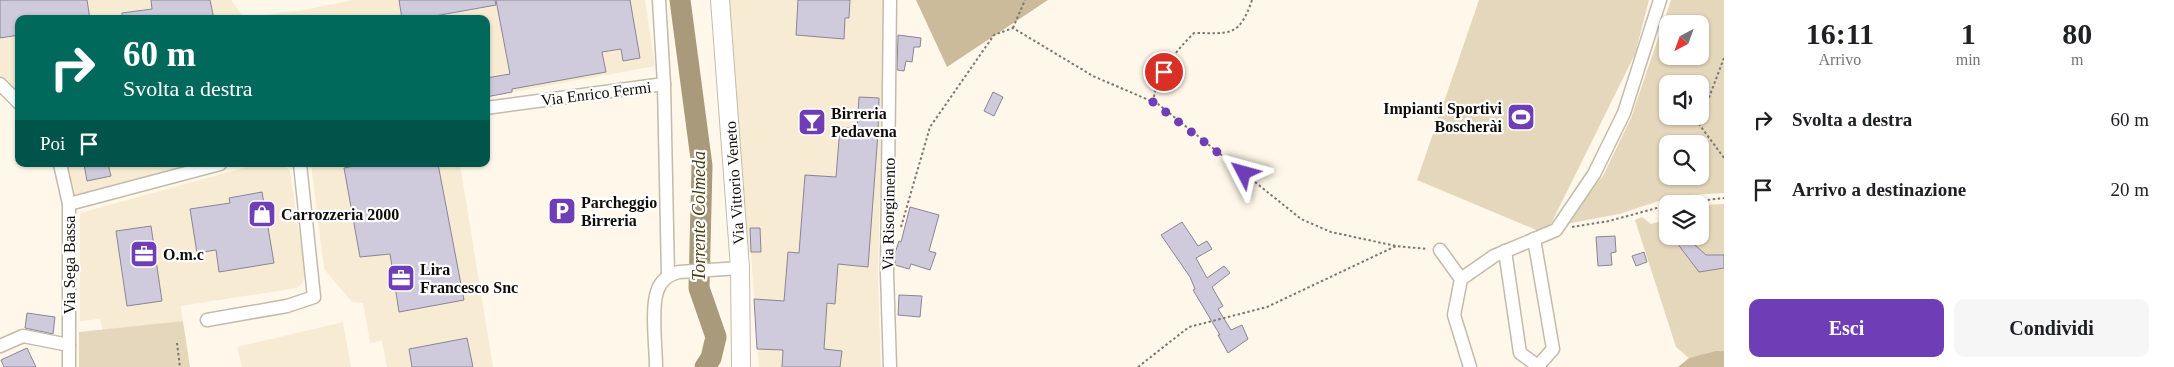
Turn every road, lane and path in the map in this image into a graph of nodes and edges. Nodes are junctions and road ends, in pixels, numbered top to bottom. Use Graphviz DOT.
graph roads {
  1 [pos="659,0"];
  2 [pos="720,0"];
  3 [pos="890,0"];
  4 [pos="1025,0"];
  5 [pos="1252,0"];
  6 [pos="1660,0"];
  7 [pos="1013,28"];
  8 [pos="1724,58"];
  9 [pos="0,84"];
  10 [pos="664,84"];
  11 [pos="15,99"];
  12 [pos="1153,102"];
  13 [pos="490,107"];
  14 [pos="1724,158"];
  15 [pos="61,167"];
  16 [pos="209,167"];
  17 [pos="300,167"];
  18 [pos="1724,198"];
  19 [pos="1709,200"];
  20 [pos="70,204"];
  21 [pos="1659,207"];
  22 [pos="900,228"];
  23 [pos="1556,230"];
  24 [pos="1534,239"];
  25 [pos="1396,246"];
  26 [pos="1440,250"];
  27 [pos="1505,251"];
  28 [pos="740,268"];
  29 [pos="673,274"];
  30 [pos="1461,279"];
  31 [pos="207,320"];
  32 [pos="177,343"];
  33 [pos="69,345"];
  34 [pos="0,346"];
  35 [pos="69,367"];
  36 [pos="180,367"];
  37 [pos="656,367"];
  38 [pos="741,367"];
  39 [pos="890,367"];
  40 [pos="1138,367"];
  41 [pos="1470,367"];
  1 -- 10 [label="street"];
  2 -- 28 [label="main road, Via Vittorio Veneto"];
  3 -- 39 [label="street, Via Risorgimento"];
  4 -- 7 [label="path"];
  5 -- 12 [label="path"];
  6 -- 23 [label="street"];
  7 -- 12 [label="path"];
  7 -- 22 [label="path"];
  8 -- 14 [label="path"];
  9 -- 11 [label="street"];
  10 -- 13 [label="street, Via Enrico Fermi"];
  10 -- 29 [label="street, Via Enrico Fermi"];
  12 -- 25 [label="path"];
  15 -- 20 [label="street, Via Sega Bassa"];
  16 -- 20 [label="street"];
  17 -- 31 [label="street"];
  18 -- 19 [label="path"];
  20 -- 33 [label="street, Via Sega Bassa"];
  21 -- 23 [label="path"];
  23 -- 24 [label="street"];
  24 -- 27 [label="street"];
  24 -- 27 [label="street"];
  25 -- 26 [label="path"];
  25 -- 40 [label="path"];
  26 -- 30 [label="street"];
  27 -- 30 [label="street"];
  28 -- 29 [label="street"];
  28 -- 38 [label="main road, Via Vittorio Veneto"];
  29 -- 37 [label="street"];
  30 -- 41 [label="street"];
  32 -- 36 [label="path"];
  33 -- 34 [label="street"];
  33 -- 35 [label="street, Via Sega Bassa"];
}
